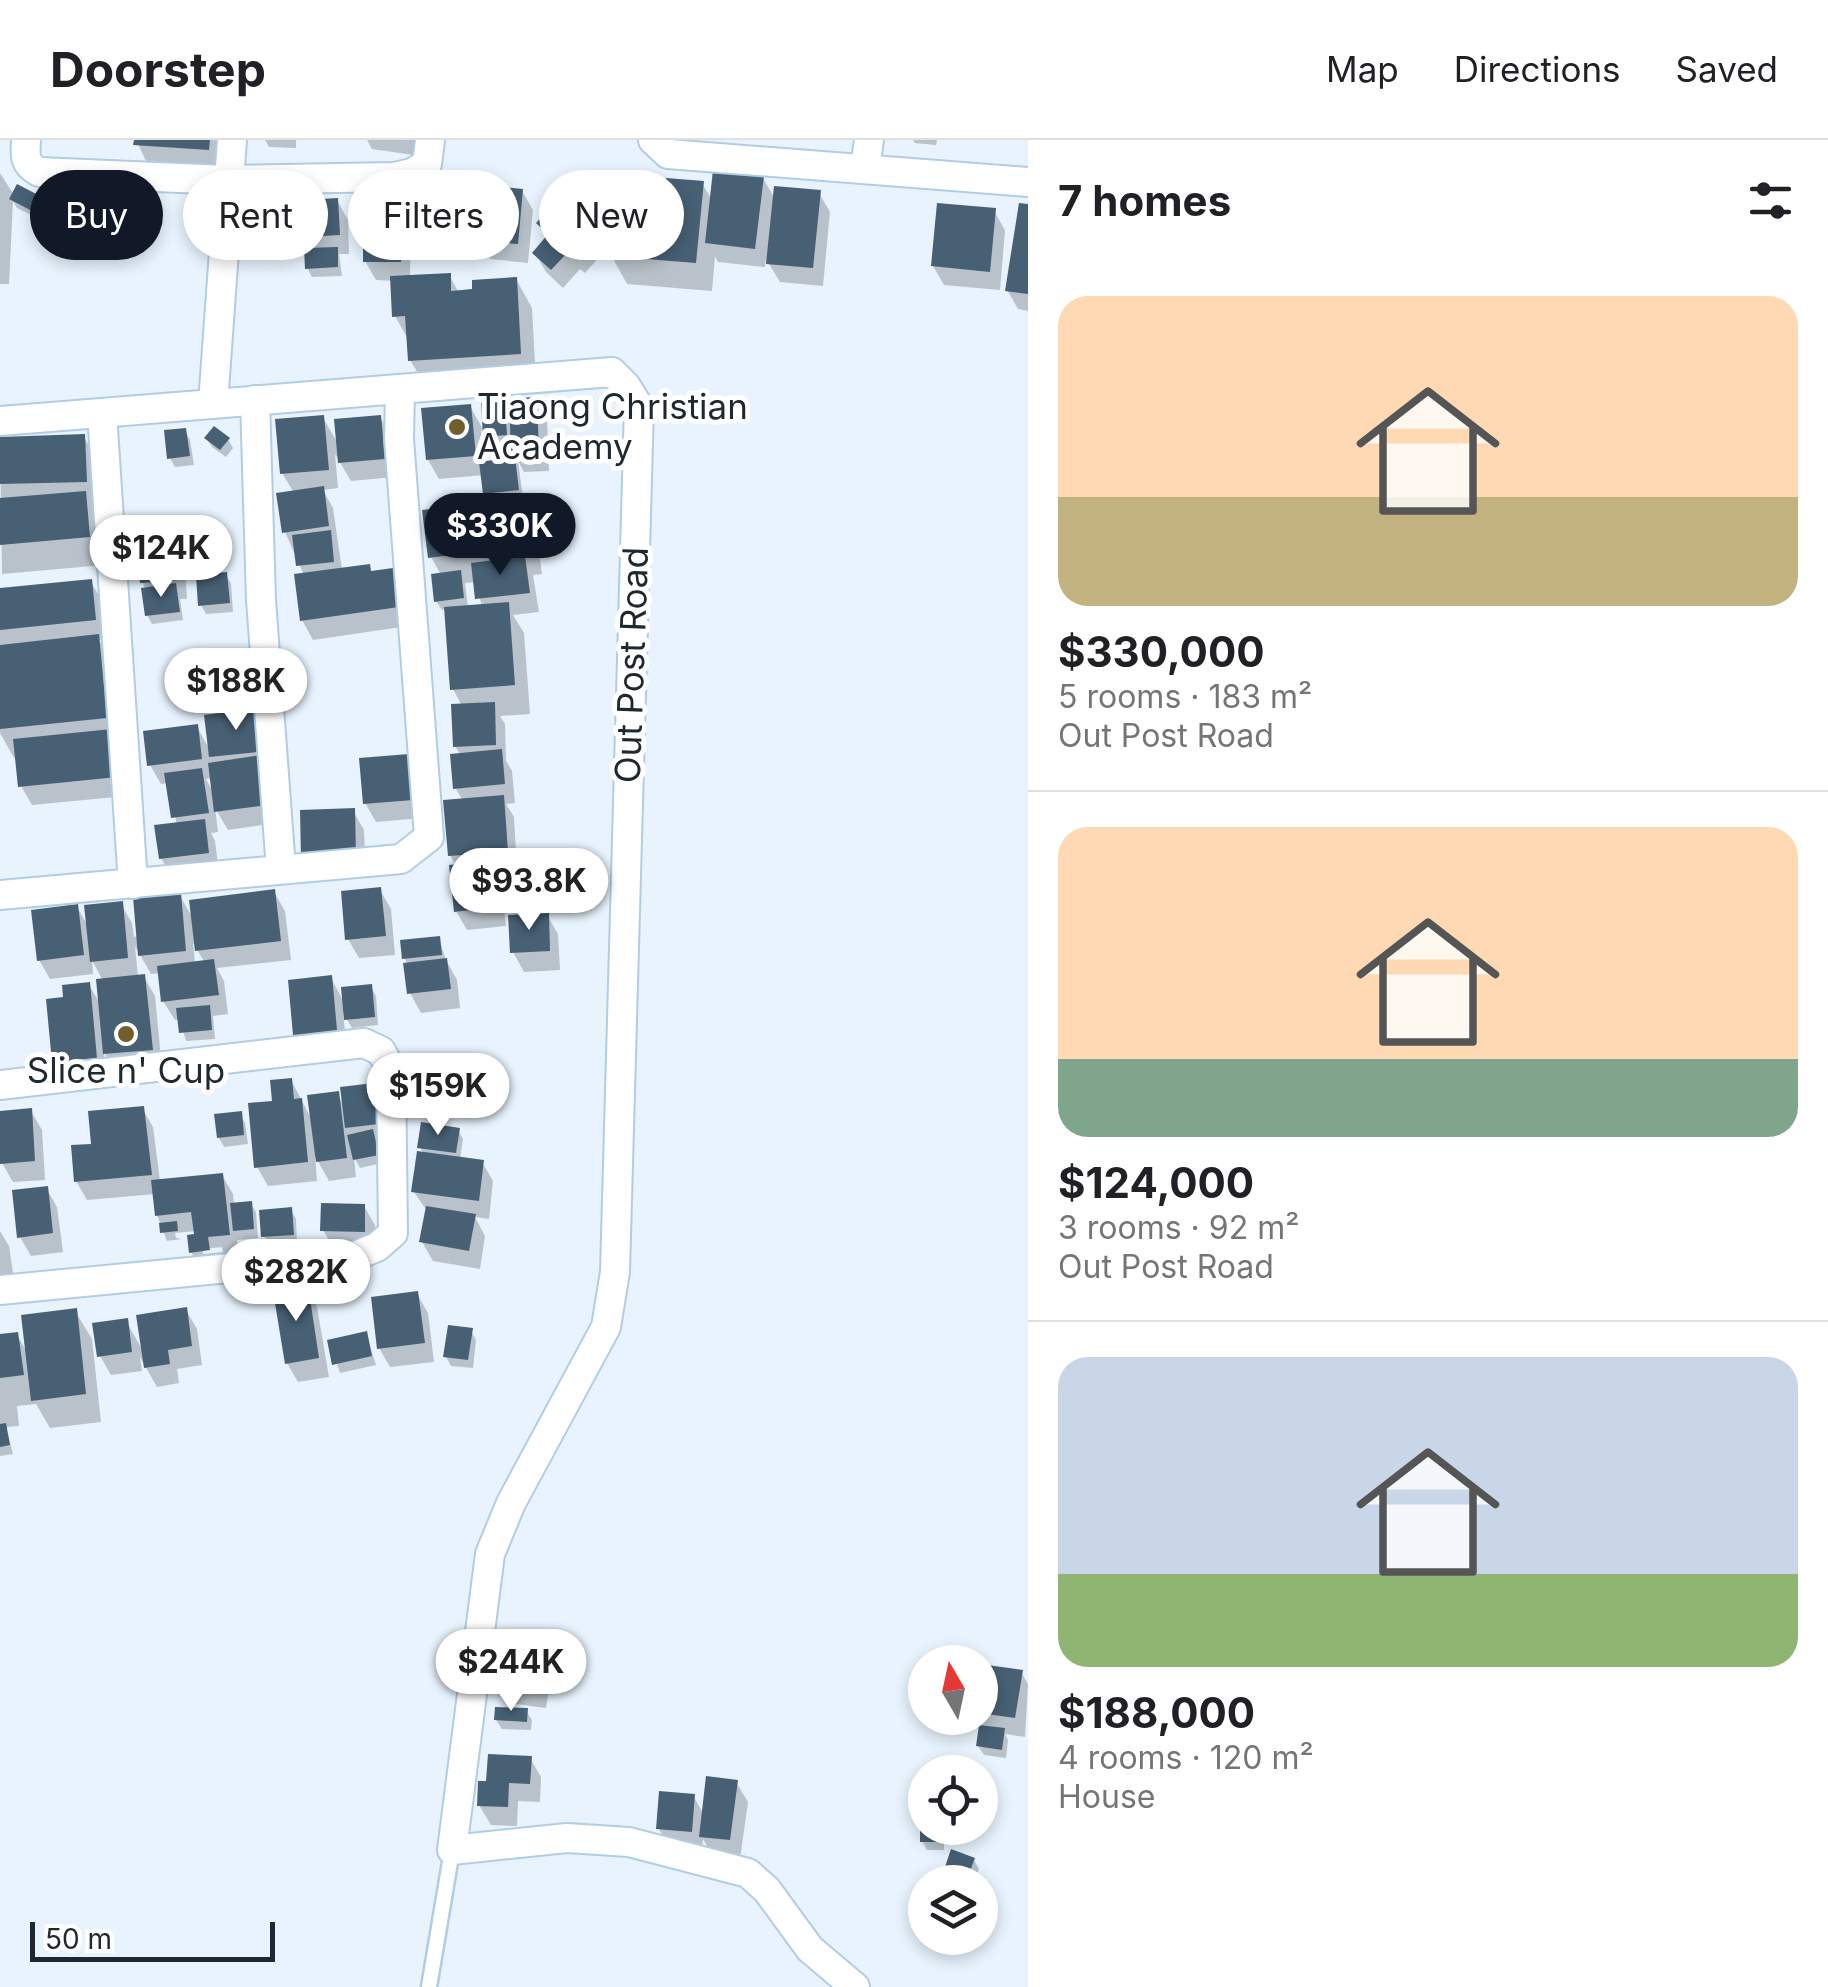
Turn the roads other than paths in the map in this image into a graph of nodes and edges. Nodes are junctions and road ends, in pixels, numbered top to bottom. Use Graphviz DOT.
graph roads {
  1 [pos="26,140"];
  2 [pos="232,140"];
  3 [pos="430,140"];
  4 [pos="653,140"];
  5 [pos="867,154"];
  6 [pos="229,170"];
  7 [pos="183,178"];
  8 [pos="328,179"];
  9 [pos="1028,182"];
  10 [pos="222,260"];
  11 [pos="400,390"];
  12 [pos="255,400"];
  13 [pos="212,404"];
  14 [pos="102,413"];
  15 [pos="0,421"];
  16 [pos="282,869"];
  17 [pos="133,884"];
  18 [pos="0,896"];
  19 [pos="0,1085"];
  20 [pos="0,1290"];
  21 [pos="452,1850"];
  22 [pos="429,1987"];
  23 [pos="855,1987"];
  1 -- 7 [label="street"];
  2 -- 6 [label="street"];
  3 -- 8 [label="street"];
  4 -- 5 [label="street"];
  5 -- 9 [label="street"];
  10 -- 13 [label="street"];
  11 -- 12 [label="street, Out Post Road"];
  11 -- 16 [label="street"];
  11 -- 21 [label="street, Out Post Road"];
  12 -- 13 [label="street, Out Post Road"];
  12 -- 16 [label="street"];
  13 -- 14 [label="street, Out Post Road"];
  14 -- 15 [label="street, Out Post Road"];
  14 -- 17 [label="street"];
  16 -- 17 [label="street"];
  17 -- 18 [label="street"];
  19 -- 20 [label="street"];
  21 -- 22 [label="lane"];
  21 -- 23 [label="street"];
}
